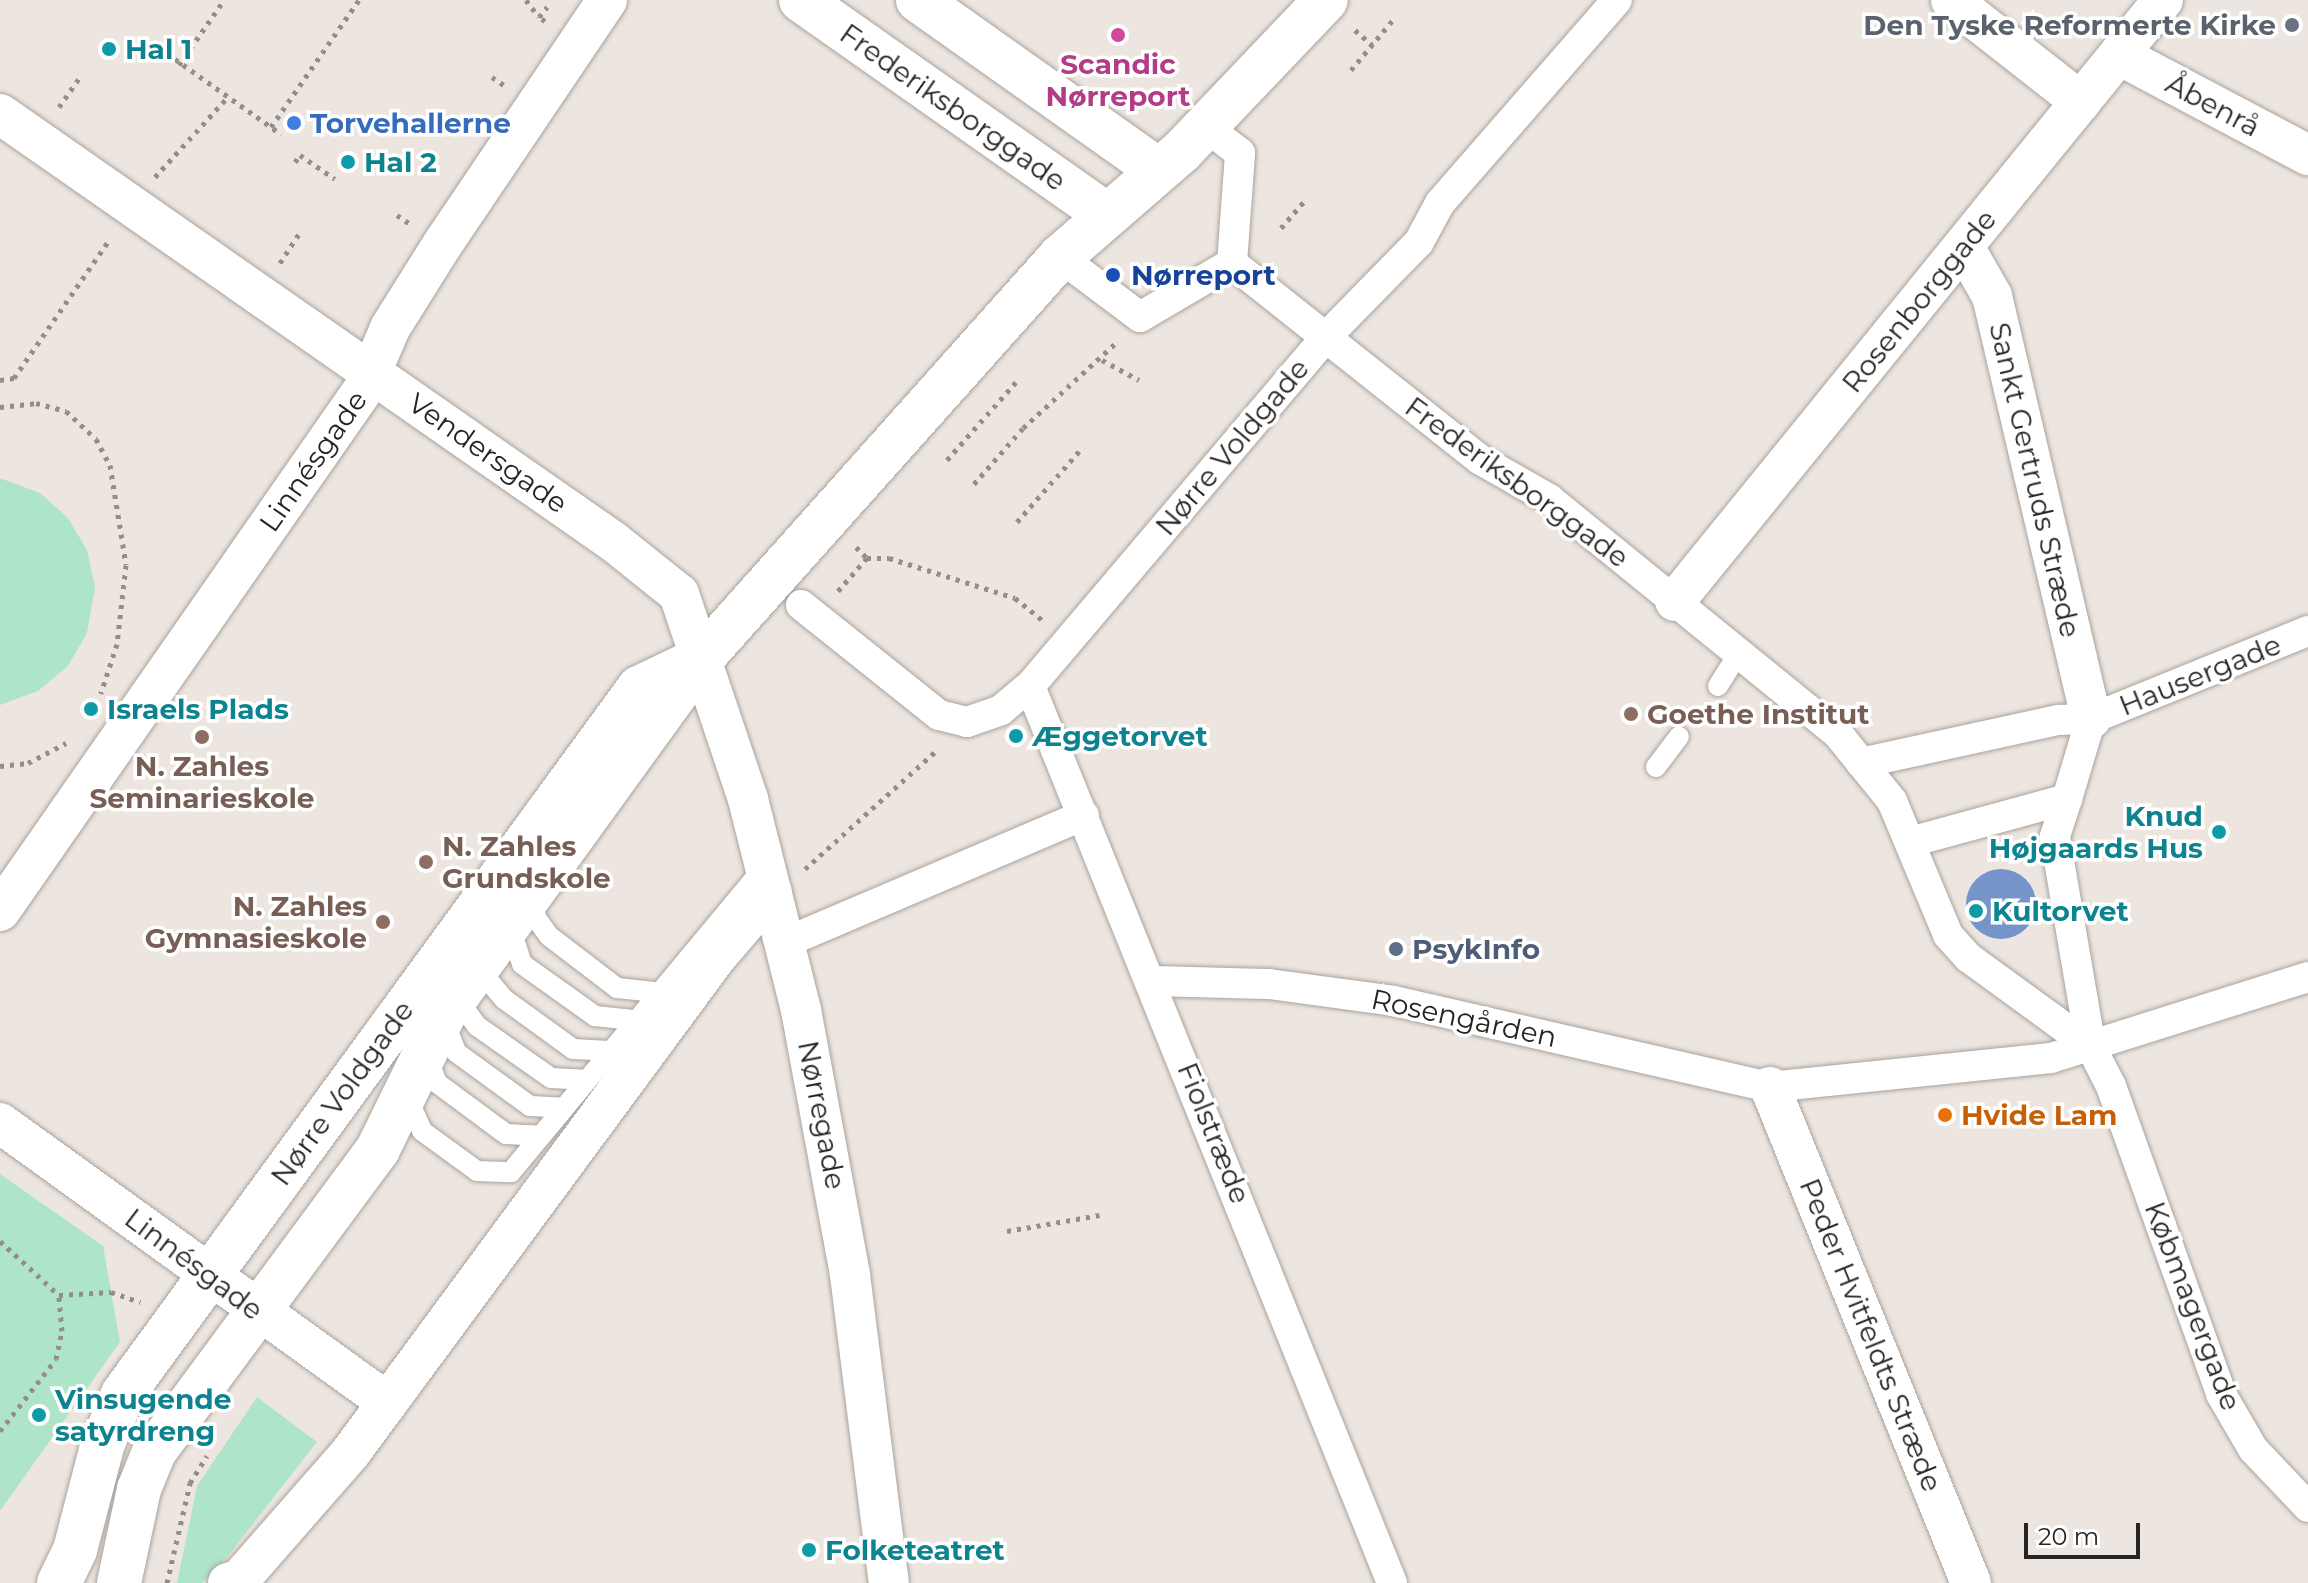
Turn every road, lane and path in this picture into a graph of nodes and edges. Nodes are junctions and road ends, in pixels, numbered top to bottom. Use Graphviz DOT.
graph roads {
  1 [pos="224,0"];
  2 [pos="359,0"];
  3 [pos="526,0"];
  4 [pos="607,0"];
  5 [pos="801,0"];
  6 [pos="918,0"];
  7 [pos="1326,0"];
  8 [pos="1617,0"];
  9 [pos="1951,0"];
  10 [pos="2163,0"];
  11 [pos="539,17"];
  12 [pos="1393,20"];
  13 [pos="2119,55"];
  14 [pos="175,59"];
  15 [pos="179,65"];
  16 [pos="1351,70"];
  17 [pos="79,78"];
  18 [pos="227,98"];
  19 [pos="2081,102"];
  20 [pos="0,114"];
  21 [pos="52,117"];
  22 [pos="271,127"];
  23 [pos="1206,127"];
  24 [pos="281,134"];
  25 [pos="2308,155"];
  26 [pos="295,162"];
  27 [pos="1158,170"];
  28 [pos="335,179"];
  29 [pos="149,185"];
  30 [pos="1304,202"];
  31 [pos="1106,214"];
  32 [pos="1281,228"];
  33 [pos="117,229"];
  34 [pos="301,231"];
  35 [pos="1964,247"];
  36 [pos="1060,257"];
  37 [pos="1232,263"];
  38 [pos="276,271"];
  39 [pos="1140,317"];
  40 [pos="1325,338"];
  41 [pos="1102,360"];
  42 [pos="372,372"];
  43 [pos="0,380"];
  44 [pos="1139,380"];
  45 [pos="1016,382"];
  46 [pos="0,407"];
  47 [pos="1083,447"];
  48 [pos="947,460"];
  49 [pos="974,484"];
  50 [pos="826,518"];
  51 [pos="1017,522"];
  52 [pos="867,558"];
  53 [pos="851,575"];
  54 [pos="1675,601"];
  55 [pos="801,605"];
  56 [pos="2308,631"];
  57 [pos="1067,642"];
  58 [pos="1739,653"];
  59 [pos="702,658"];
  60 [pos="1030,686"];
  61 [pos="1718,686"];
  62 [pos="94,706"];
  63 [pos="2091,719"];
  64 [pos="967,722"];
  65 [pos="74,733"];
  66 [pos="1679,737"];
  67 [pos="1861,763"];
  68 [pos="0,766"];
  69 [pos="1656,767"];
  70 [pos="2067,799"];
  71 [pos="1084,815"];
  72 [pos="1910,842"];
  73 [pos="768,879"];
  74 [pos="0,911"];
  75 [pos="784,943"];
  76 [pos="477,972"];
  77 [pos="2308,977"];
  78 [pos="1153,981"];
  79 [pos="656,992"];
  80 [pos="633,1020"];
  81 [pos="2091,1047"];
  82 [pos="609,1051"];
  83 [pos="585,1080"];
  84 [pos="1770,1087"];
  85 [pos="406,1091"];
  86 [pos="564,1108"];
  87 [pos="0,1123"];
  88 [pos="541,1136"];
  89 [pos="1100,1215"];
  90 [pos="1007,1231"];
  91 [pos="0,1241"];
  92 [pos="210,1274"];
  93 [pos="59,1295"];
  94 [pos="258,1313"];
  95 [pos="175,1324"];
  96 [pos="388,1403"];
  97 [pos="0,1431"];
  98 [pos="2308,1507"];
  99 [pos="59,1583"];
  100 [pos="119,1583"];
  101 [pos="228,1583"];
  102 [pos="889,1583"];
  103 [pos="1392,1583"];
  104 [pos="1971,1583"];
  1 -- 15 [label="path"];
  2 -- 22 [label="path"];
  3 -- 11 [label="path"];
  4 -- 42 [label="street, Linnésgade"];
  5 -- 31 [label="street, Frederiksborggade"];
  6 -- 27 [label="street"];
  7 -- 23 [label="street, Nørre Voldgade"];
  8 -- 40 [label="street, Nørre Voldgade"];
  9 -- 19 [label="street"];
  10 -- 13 [label="street, Rosenborggade"];
  12 -- 16 [label="path"];
  13 -- 19 [label="street, Rosenborggade"];
  13 -- 25 [label="street, Åbenrå"];
  14 -- 15 [label="path"];
  15 -- 18 [label="path"];
  17 -- 21 [label="path"];
  18 -- 22 [label="path"];
  18 -- 29 [label="path"];
  19 -- 35 [label="street, Rosenborggade"];
  20 -- 42 [label="street, Vendersgade"];
  22 -- 24 [label="path"];
  23 -- 27 [label="street, Nørre Voldgade"];
  23 -- 37 [label="street"];
  26 -- 28 [label="path"];
  27 -- 31 [label="street, Nørre Voldgade"];
  30 -- 32 [label="path"];
  31 -- 36 [label="street, Nørre Voldgade"];
  33 -- 43 [label="path"];
  34 -- 38 [label="path"];
  35 -- 54 [label="street, Rosenborggade"];
  35 -- 63 [label="street, Sankt Gertruds Stræde"];
  36 -- 39 [label="street"];
  36 -- 50 [label="street, Nørre Voldgade"];
  37 -- 39 [label="street"];
  37 -- 40 [label="street, Frederiksborggade"];
  39 -- 41 [label="path"];
  40 -- 54 [label="street, Frederiksborggade"];
  40 -- 57 [label="street, Nørre Voldgade"];
  41 -- 44 [label="path"];
  41 -- 49 [label="path"];
  42 -- 59 [label="street, Vendersgade"];
  42 -- 74 [label="street, Linnésgade"];
  45 -- 48 [label="path"];
  46 -- 62 [label="path"];
  47 -- 51 [label="path"];
  50 -- 52 [label="path"];
  50 -- 59 [label="street, Nørre Voldgade"];
  52 -- 53 [label="path"];
  52 -- 57 [label="path"];
  54 -- 58 [label="street, Frederiksborggade"];
  55 -- 64 [label="street"];
  56 -- 63 [label="street, Hausergade"];
  57 -- 60 [label="street, Nørre Voldgade"];
  58 -- 61 [label="lane"];
  58 -- 67 [label="street, Frederiksborggade"];
  59 -- 73 [label="street, Nørregade"];
  59 -- 76 [label="street, Nørre Voldgade"];
  59 -- 92 [label="street, Nørre Voldgade"];
  60 -- 64 [label="street, Nørre Voldgade"];
  60 -- 71 [label="street, Fiolstræde"];
  63 -- 67 [label="street"];
  63 -- 70 [label="street"];
  64 -- 73 [label="path"];
  65 -- 68 [label="path"];
  66 -- 69 [label="lane"];
  67 -- 72 [label="street"];
  70 -- 72 [label="street"];
  70 -- 81 [label="street"];
  71 -- 75 [label="street"];
  71 -- 78 [label="street, Fiolstræde"];
  72 -- 81 [label="street"];
  73 -- 75 [label="street, Nørregade"];
  73 -- 79 [label="lane"];
  73 -- 96 [label="street"];
  75 -- 102 [label="street, Nørregade"];
  76 -- 79 [label="lane"];
  76 -- 80 [label="lane"];
  76 -- 82 [label="lane"];
  76 -- 83 [label="lane"];
  76 -- 85 [label="street, Nørre Voldgade"];
  76 -- 86 [label="lane"];
  76 -- 88 [label="lane"];
  77 -- 81 [label="street"];
  78 -- 84 [label="street, Rosengården"];
  78 -- 103 [label="street, Fiolstræde"];
  79 -- 80 [label="lane"];
  80 -- 82 [label="lane"];
  81 -- 84 [label="street"];
  81 -- 98 [label="street, Købmagergade"];
  82 -- 83 [label="lane"];
  83 -- 86 [label="lane"];
  84 -- 104 [label="street, Peder Hvitfeldts Stræde"];
  85 -- 88 [label="lane"];
  85 -- 94 [label="street, Nørre Voldgade"];
  86 -- 88 [label="lane"];
  87 -- 92 [label="street, Linnésgade"];
  89 -- 90 [label="path"];
  91 -- 93 [label="path"];
  92 -- 94 [label="street, Linnésgade"];
  92 -- 95 [label="street, Nørre Voldgade"];
  93 -- 95 [label="path"];
  93 -- 97 [label="path"];
  94 -- 96 [label="street, Linnésgade"];
  94 -- 100 [label="street, Nørre Voldgade"];
  95 -- 99 [label="street, Nørre Voldgade"];
  96 -- 101 [label="street"];
}
